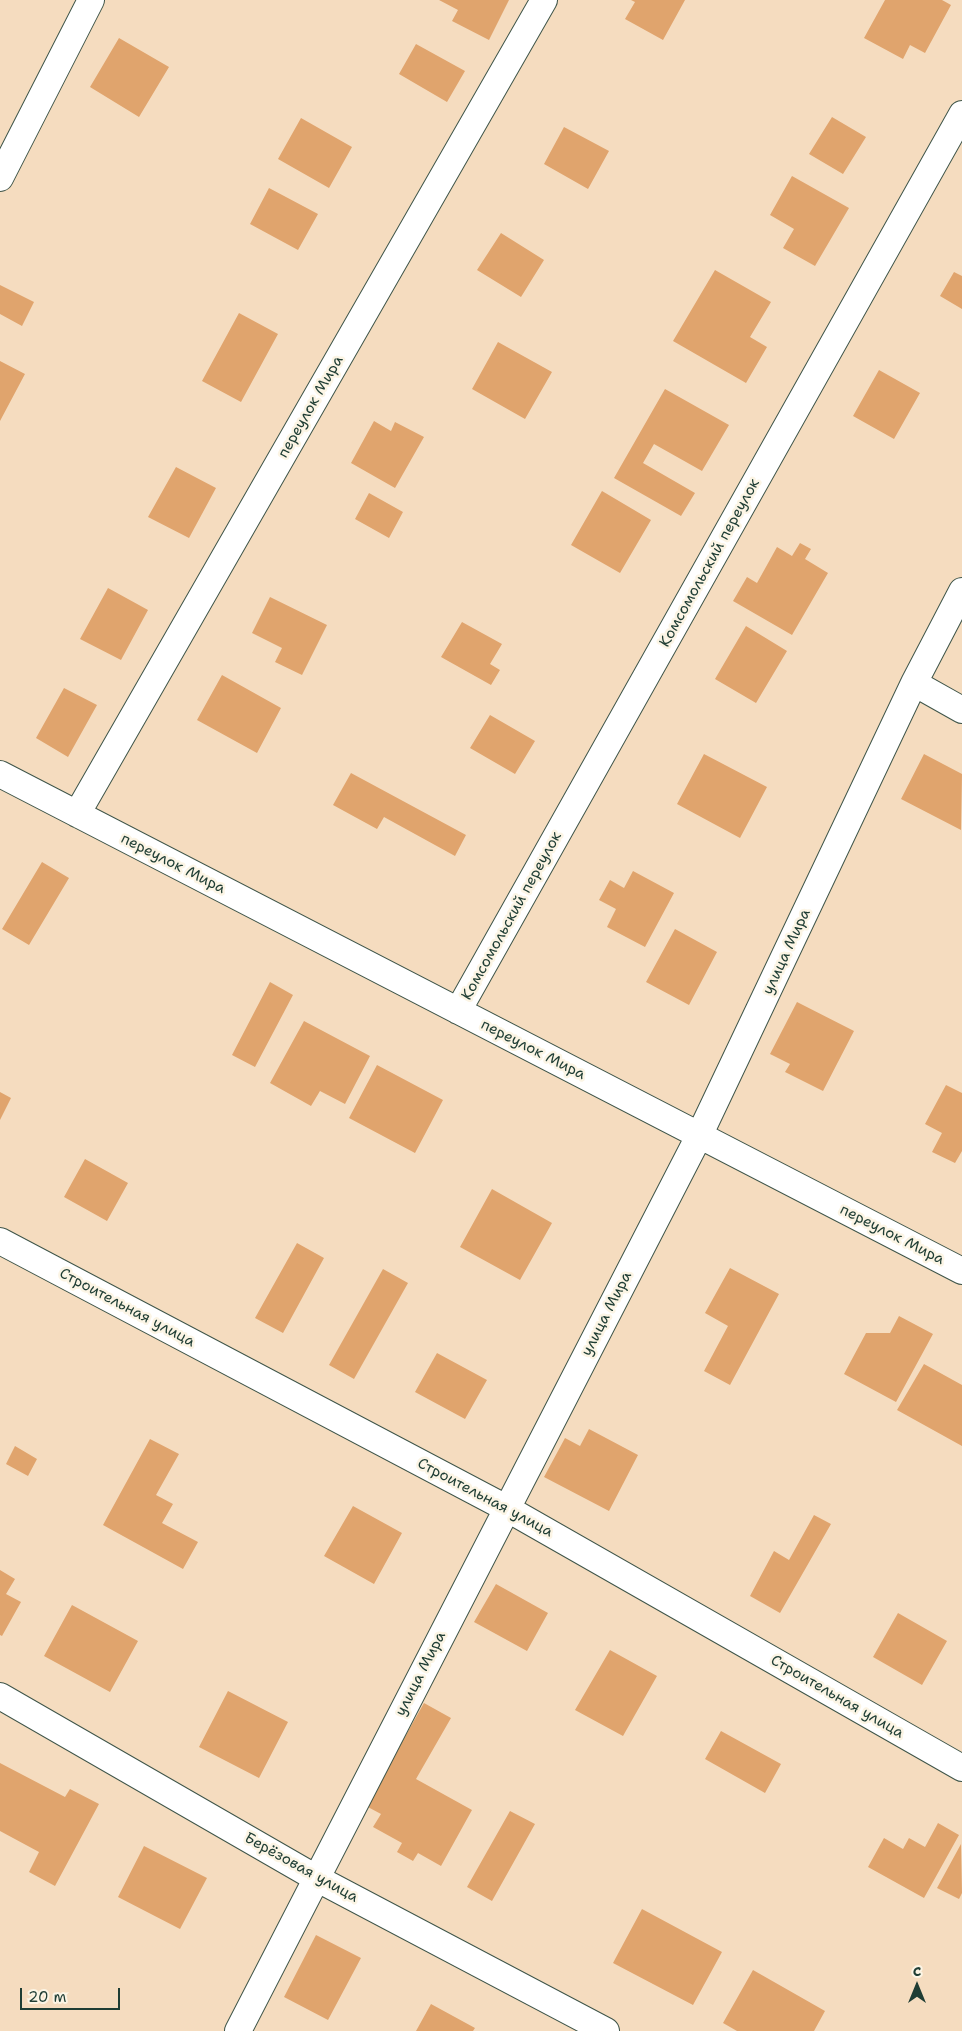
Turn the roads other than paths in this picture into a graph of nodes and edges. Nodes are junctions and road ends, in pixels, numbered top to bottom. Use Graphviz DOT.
graph roads {
  1 [pos="92,0"];
  2 [pos="544,0"];
  3 [pos="962,114"];
  4 [pos="0,178"];
  5 [pos="962,591"];
  6 [pos="914,683"];
  7 [pos="962,710"];
  8 [pos="0,774"];
  9 [pos="77,814"];
  10 [pos="458,1011"];
  11 [pos="699,1136"];
  12 [pos="0,1241"];
  13 [pos="962,1271"];
  14 [pos="506,1508"];
  15 [pos="0,1696"];
  16 [pos="962,1768"];
  17 [pos="316,1878"];
  18 [pos="238,2031"];
  19 [pos="606,2031"];
  1 -- 4 [label="street"];
  2 -- 9 [label="street, переулок Мира"];
  3 -- 10 [label="street, Комсомольский переулок"];
  5 -- 6 [label="street, улица Мира"];
  6 -- 7 [label="street"];
  6 -- 11 [label="street, улица Мира"];
  8 -- 9 [label="street, переулок Мира"];
  9 -- 10 [label="street, переулок Мира"];
  10 -- 11 [label="street, переулок Мира"];
  11 -- 13 [label="street, переулок Мира"];
  11 -- 14 [label="street, улица Мира"];
  12 -- 14 [label="street, Строительная улица"];
  14 -- 16 [label="street, Строительная улица"];
  14 -- 17 [label="street, улица Мира"];
  15 -- 17 [label="street, Берёзовая улица"];
  17 -- 18 [label="street, улица Мира"];
  17 -- 19 [label="street, Берёзовая улица"];
}
